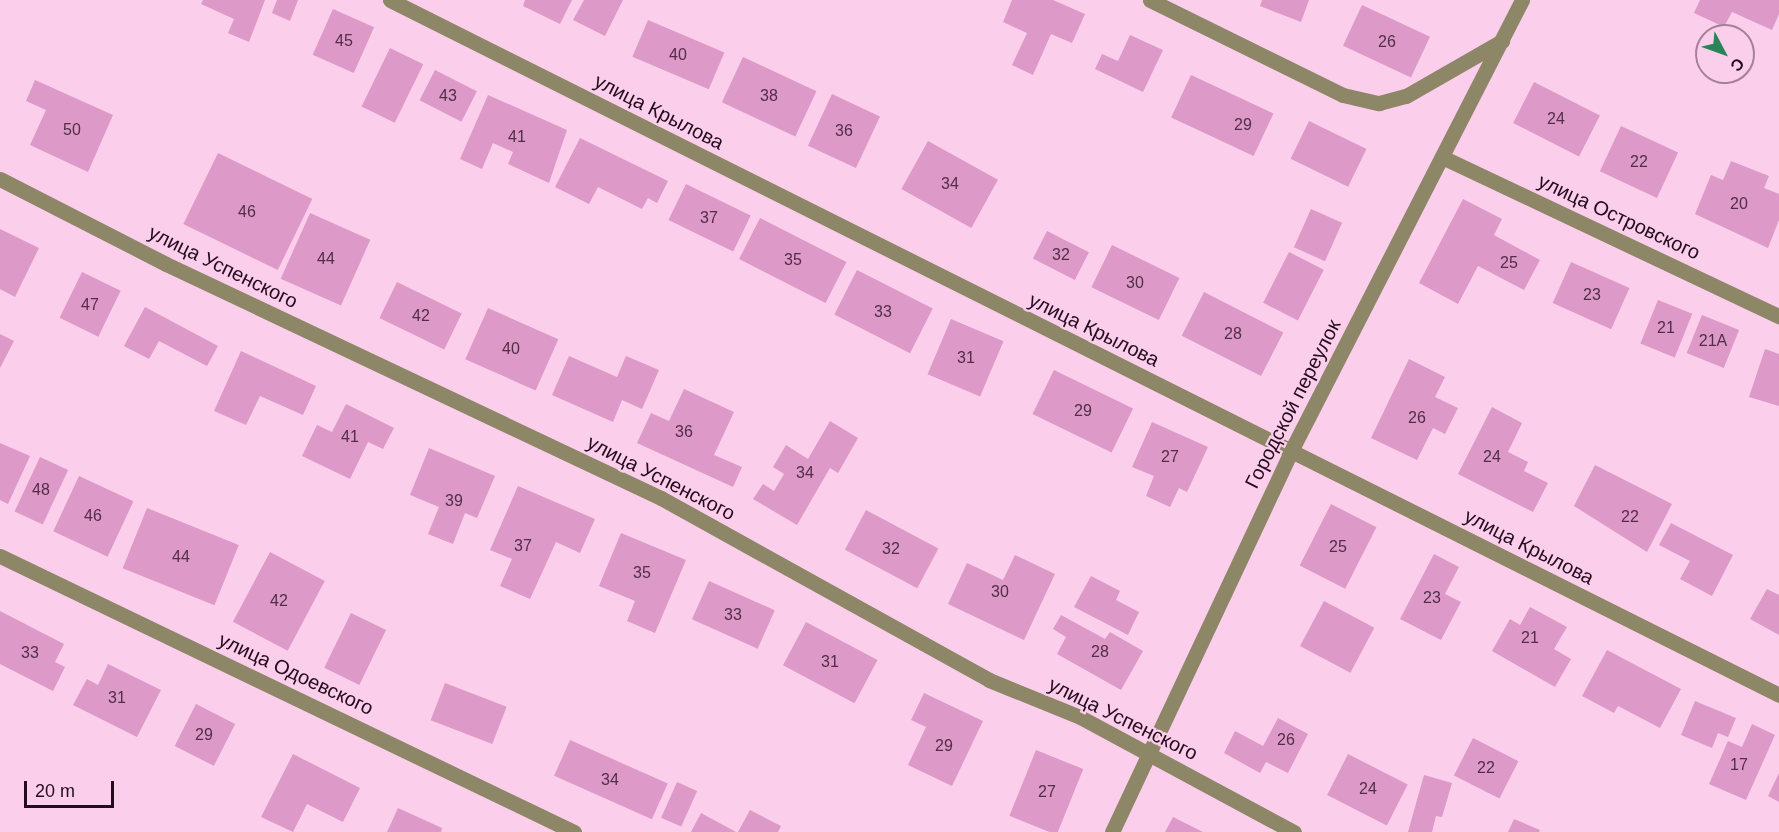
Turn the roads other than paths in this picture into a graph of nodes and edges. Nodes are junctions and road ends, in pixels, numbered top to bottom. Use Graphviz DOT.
graph roads {
  1 [pos="390,0"];
  2 [pos="1150,0"];
  3 [pos="1522,0"];
  4 [pos="1502,41"];
  5 [pos="1442,157"];
  6 [pos="0,178"];
  7 [pos="1779,316"];
  8 [pos="1291,451"];
  9 [pos="0,556"];
  10 [pos="1779,695"];
  11 [pos="1150,752"];
  12 [pos="574,832"];
  13 [pos="1112,832"];
  14 [pos="1294,832"];
  1 -- 8 [label="street, улица Крылова"];
  2 -- 4 [label="street"];
  3 -- 4 [label="street, Городской переулок"];
  4 -- 5 [label="street, Городской переулок"];
  5 -- 7 [label="street, улица Островского"];
  5 -- 8 [label="street, Городской переулок"];
  6 -- 11 [label="street, улица Успенского"];
  8 -- 10 [label="street, улица Крылова"];
  8 -- 11 [label="street, Городской переулок"];
  9 -- 12 [label="street, улица Одоевского"];
  11 -- 13 [label="street, Городской переулок"];
  11 -- 14 [label="street, улица Успенского"];
}
